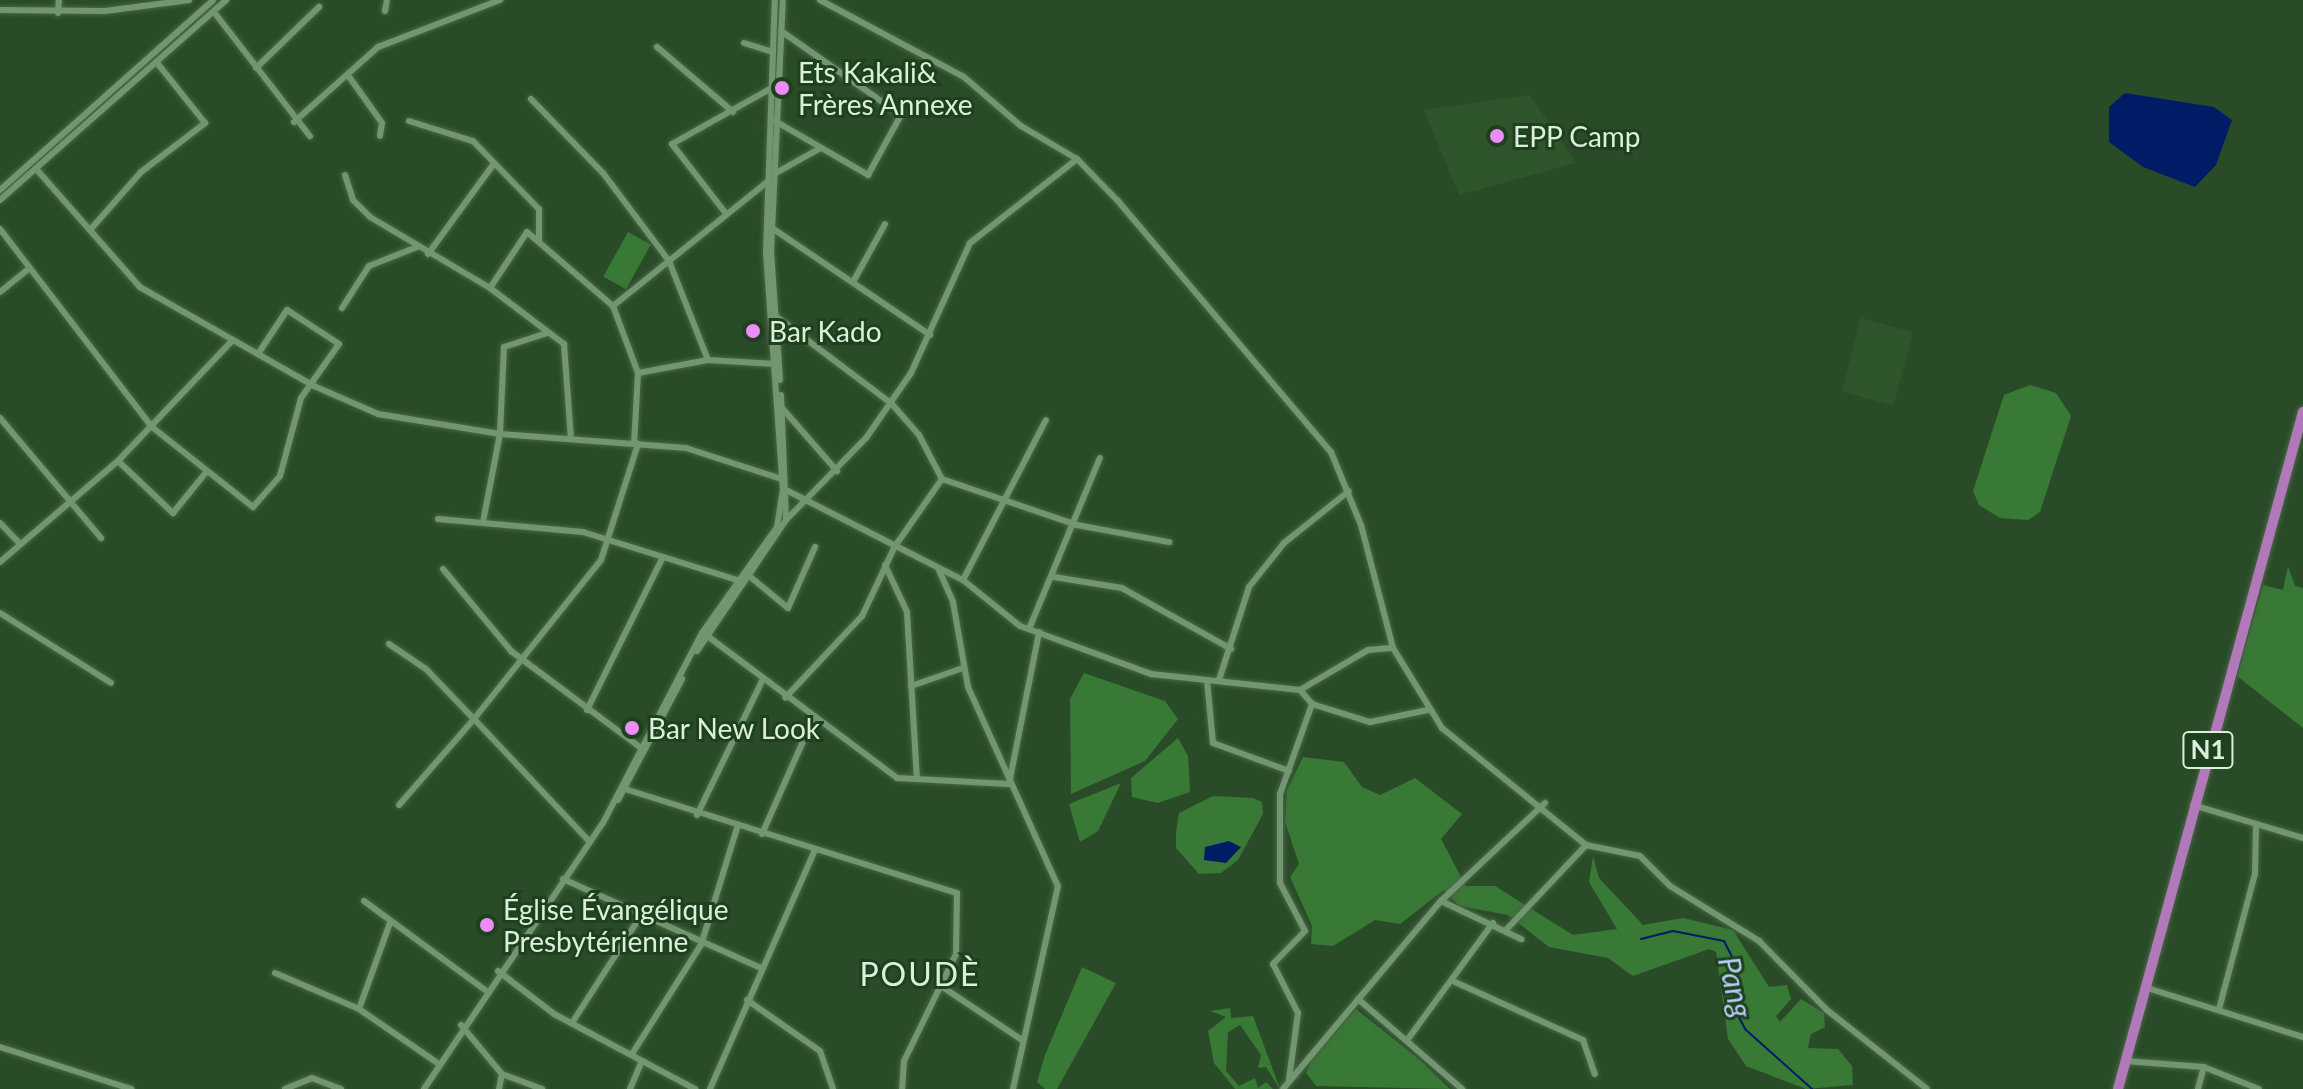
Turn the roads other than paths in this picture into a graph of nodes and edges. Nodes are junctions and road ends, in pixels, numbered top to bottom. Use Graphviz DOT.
graph roads {
  1 [pos="59,0"];
  2 [pos="189,0"];
  3 [pos="213,0"];
  4 [pos="226,0"];
  5 [pos="387,0"];
  6 [pos="500,0"];
  7 [pos="775,0"];
  8 [pos="783,0"];
  9 [pos="820,0"];
  10 [pos="319,7"];
  11 [pos="0,10"];
  12 [pos="385,11"];
  13 [pos="214,12"];
  14 [pos="58,13"];
  15 [pos="781,31"];
  16 [pos="744,43"];
  17 [pos="657,47"];
  18 [pos="773,52"];
  19 [pos="158,64"];
  20 [pos="256,68"];
  21 [pos="350,78"];
  22 [pos="770,89"];
  23 [pos="531,99"];
  24 [pos="733,112"];
  25 [pos="409,121"];
  26 [pos="775,121"];
  27 [pos="294,122"];
  28 [pos="310,136"];
  29 [pos="380,136"];
  30 [pos="819,149"];
  31 [pos="1077,159"];
  32 [pos="493,165"];
  33 [pos="38,171"];
  34 [pos="774,174"];
  35 [pos="345,175"];
  36 [pos="767,182"];
  37 [pos="0,190"];
  38 [pos="0,200"];
  39 [pos="724,211"];
  40 [pos="885,224"];
  41 [pos="772,228"];
  42 [pos="0,229"];
  43 [pos="90,230"];
  44 [pos="539,241"];
  45 [pos="417,247"];
  46 [pos="428,254"];
  47 [pos="669,261"];
  48 [pos="30,268"];
  49 [pos="853,282"];
  50 [pos="490,288"];
  51 [pos="0,292"];
  52 [pos="613,306"];
  53 [pos="342,308"];
  54 [pos="778,318"];
  55 [pos="547,333"];
  56 [pos="930,335"];
  57 [pos="232,341"];
  58 [pos="258,354"];
  59 [pos="708,360"];
  60 [pos="775,364"];
  61 [pos="638,373"];
  62 [pos="314,386"];
  63 [pos="891,403"];
  64 [pos="782,408"];
  65 [pos="2303,415"];
  66 [pos="0,418"];
  67 [pos="1046,420"];
  68 [pos="152,427"];
  69 [pos="500,434"];
  70 [pos="571,439"];
  71 [pos="636,444"];
  72 [pos="1100,458"];
  73 [pos="118,461"];
  74 [pos="207,471"];
  75 [pos="837,471"];
  76 [pos="782,479"];
  77 [pos="942,479"];
  78 [pos="786,491"];
  79 [pos="1349,491"];
  80 [pos="810,502"];
  81 [pos="69,503"];
  82 [pos="1008,505"];
  83 [pos="438,519"];
  84 [pos="786,520"];
  85 [pos="483,522"];
  86 [pos="0,523"];
  87 [pos="1077,525"];
  88 [pos="101,538"];
  89 [pos="611,540"];
  90 [pos="1169,542"];
  91 [pos="19,543"];
  92 [pos="895,546"];
  93 [pos="815,547"];
  94 [pos="663,557"];
  95 [pos="0,562"];
  96 [pos="885,565"];
  97 [pos="938,568"];
  98 [pos="443,569"];
  99 [pos="748,575"];
  100 [pos="1054,577"];
  101 [pos="737,580"];
  102 [pos="963,580"];
  103 [pos="0,613"];
  104 [pos="1029,629"];
  105 [pos="1039,632"];
  106 [pos="706,635"];
  107 [pos="389,644"];
  108 [pos="1393,648"];
  109 [pos="1231,649"];
  110 [pos="522,660"];
  111 [pos="963,668"];
  112 [pos="763,679"];
  113 [pos="1207,680"];
  114 [pos="1219,680"];
  115 [pos="111,683"];
  116 [pos="911,686"];
  117 [pos="1300,690"];
  118 [pos="785,698"];
  119 [pos="1312,704"];
  120 [pos="587,710"];
  121 [pos="1428,710"];
  122 [pos="474,719"];
  123 [pos="813,719"];
  124 [pos="641,748"];
  125 [pos="1289,771"];
  126 [pos="917,779"];
  127 [pos="1009,784"];
  128 [pos="625,789"];
  129 [pos="399,805"];
  130 [pos="1543,805"];
  131 [pos="2193,805"];
  132 [pos="697,815"];
  133 [pos="603,823"];
  134 [pos="2256,826"];
  135 [pos="737,828"];
  136 [pos="762,834"];
  137 [pos="2303,838"];
  138 [pos="589,841"];
  139 [pos="1586,845"];
  140 [pos="815,850"];
  141 [pos="563,879"];
  142 [pos="364,901"];
  143 [pos="1441,901"];
  144 [pos="640,917"];
  145 [pos="390,923"];
  146 [pos="1493,923"];
  147 [pos="1506,930"];
  148 [pos="1521,939"];
  149 [pos="701,945"];
  150 [pos="761,968"];
  151 [pos="498,971"];
  152 [pos="275,973"];
  153 [pos="1455,982"];
  154 [pos="941,986"];
  155 [pos="2144,987"];
  156 [pos="485,990"];
  157 [pos="1358,999"];
  158 [pos="747,1000"];
  159 [pos="359,1009"];
  160 [pos="2219,1009"];
  161 [pos="572,1023"];
  162 [pos="461,1025"];
  163 [pos="2303,1037"];
  164 [pos="1408,1039"];
  165 [pos="1022,1040"];
  166 [pos="0,1047"];
  167 [pos="632,1054"];
  168 [pos="642,1061"];
  169 [pos="2125,1061"];
  170 [pos="439,1064"];
  171 [pos="2204,1067"];
  172 [pos="502,1074"];
  173 [pos="1595,1074"];
  174 [pos="1289,1079"];
  175 [pos="2250,1081"];
  176 [pos="122,1088"];
  177 [pos="131,1089"];
  178 [pos="285,1089"];
  179 [pos="341,1089"];
  180 [pos="424,1089"];
  181 [pos="499,1089"];
  182 [pos="542,1089"];
  183 [pos="630,1089"];
  184 [pos="695,1089"];
  185 [pos="710,1089"];
  186 [pos="833,1089"];
  187 [pos="902,1089"];
  188 [pos="1013,1089"];
  189 [pos="1283,1089"];
  190 [pos="1462,1089"];
  191 [pos="1927,1089"];
  192 [pos="2118,1089"];
  193 [pos="2198,1089"];
  194 [pos="2247,1089"];
  195 [pos="2259,1089"];
  1 -- 14 [label="street"];
  2 -- 14 [label="street"];
  3 -- 37 [label="street"];
  4 -- 13 [label="street"];
  5 -- 12 [label="street"];
  6 -- 21 [label="street"];
  7 -- 18 [label="street"];
  8 -- 15 [label="street"];
  9 -- 31 [label="street"];
  10 -- 20 [label="street"];
  11 -- 14 [label="street"];
  13 -- 19 [label="street"];
  13 -- 20 [label="street"];
  15 -- 26 [label="street"];
  15 -- 30 [label="street"];
  16 -- 18 [label="street"];
  17 -- 24 [label="street"];
  18 -- 22 [label="street"];
  19 -- 33 [label="street"];
  19 -- 43 [label="street"];
  20 -- 27 [label="street"];
  21 -- 27 [label="street"];
  21 -- 29 [label="street"];
  22 -- 24 [label="street"];
  22 -- 36 [label="street"];
  23 -- 47 [label="street"];
  24 -- 39 [label="street"];
  25 -- 32 [label="street"];
  26 -- 30 [label="street"];
  26 -- 34 [label="street"];
  27 -- 28 [label="street"];
  30 -- 34 [label="street"];
  31 -- 56 [label="street"];
  31 -- 79 [label="street"];
  32 -- 44 [label="street"];
  32 -- 46 [label="street"];
  33 -- 38 [label="street"];
  33 -- 43 [label="street"];
  34 -- 41 [label="street"];
  35 -- 45 [label="street"];
  36 -- 39 [label="street"];
  36 -- 60 [label="street"];
  39 -- 47 [label="street"];
  40 -- 49 [label="street"];
  41 -- 49 [label="street"];
  41 -- 54 [label="street"];
  42 -- 48 [label="street"];
  43 -- 57 [label="street"];
  44 -- 50 [label="street"];
  44 -- 52 [label="street"];
  45 -- 46 [label="street"];
  45 -- 53 [label="street"];
  46 -- 50 [label="street"];
  47 -- 52 [label="street"];
  47 -- 59 [label="street"];
  48 -- 51 [label="street"];
  48 -- 68 [label="street"];
  49 -- 56 [label="street"];
  50 -- 55 [label="street"];
  52 -- 61 [label="street"];
  54 -- 63 [label="street"];
  54 -- 64 [label="street"];
  55 -- 69 [label="street"];
  55 -- 70 [label="street"];
  56 -- 63 [label="street"];
  57 -- 58 [label="street"];
  57 -- 68 [label="street"];
  58 -- 62 [label="street"];
  58 -- 62 [label="street"];
  59 -- 60 [label="street"];
  59 -- 61 [label="street"];
  60 -- 76 [label="street"];
  61 -- 71 [label="street"];
  62 -- 69 [label="street"];
  62 -- 74 [label="street"];
  63 -- 75 [label="street"];
  63 -- 77 [label="street"];
  64 -- 75 [label="street"];
  64 -- 78 [label="street"];
  65 -- 131 [label="highway, N1"];
  66 -- 81 [label="street"];
  67 -- 82 [label="street"];
  68 -- 73 [label="street"];
  68 -- 74 [label="street"];
  69 -- 70 [label="street"];
  69 -- 85 [label="street"];
  70 -- 71 [label="street"];
  71 -- 76 [label="street"];
  71 -- 89 [label="street"];
  72 -- 87 [label="street"];
  73 -- 74 [label="street"];
  73 -- 81 [label="street"];
  75 -- 80 [label="street"];
  76 -- 78 [label="street"];
  77 -- 82 [label="street"];
  77 -- 92 [label="street"];
  78 -- 80 [label="street"];
  78 -- 84 [label="street"];
  78 -- 101 [label="street"];
  79 -- 108 [label="street"];
  79 -- 109 [label="street"];
  80 -- 84 [label="street"];
  80 -- 92 [label="street"];
  81 -- 88 [label="street"];
  81 -- 91 [label="street"];
  82 -- 87 [label="street"];
  82 -- 102 [label="street"];
  83 -- 85 [label="street"];
  84 -- 99 [label="street"];
  85 -- 89 [label="street"];
  86 -- 91 [label="street"];
  87 -- 90 [label="street"];
  87 -- 100 [label="street"];
  89 -- 94 [label="street"];
  89 -- 110 [label="street"];
  91 -- 95 [label="street"];
  92 -- 96 [label="street"];
  92 -- 97 [label="street"];
  93 -- 99 [label="street"];
  94 -- 101 [label="street"];
  94 -- 120 [label="street"];
  96 -- 116 [label="street"];
  96 -- 118 [label="street"];
  97 -- 102 [label="street"];
  97 -- 111 [label="street"];
  98 -- 110 [label="street"];
  99 -- 106 [label="street"];
  100 -- 104 [label="street"];
  100 -- 109 [label="street"];
  101 -- 124 [label="street"];
  102 -- 104 [label="street"];
  103 -- 115 [label="street"];
  104 -- 105 [label="street"];
  105 -- 113 [label="street"];
  105 -- 127 [label="street"];
  106 -- 112 [label="street"];
  106 -- 128 [label="street"];
  107 -- 122 [label="street"];
  108 -- 117 [label="street"];
  108 -- 121 [label="street"];
  109 -- 114 [label="street"];
  110 -- 120 [label="street"];
  110 -- 122 [label="street"];
  111 -- 116 [label="street"];
  111 -- 127 [label="street"];
  112 -- 118 [label="street"];
  112 -- 132 [label="street"];
  113 -- 114 [label="street"];
  113 -- 125 [label="street"];
  114 -- 117 [label="street"];
  116 -- 126 [label="street"];
  117 -- 119 [label="street"];
  118 -- 123 [label="street"];
  119 -- 121 [label="street"];
  119 -- 125 [label="street"];
  120 -- 124 [label="street"];
  121 -- 130 [label="street"];
  122 -- 129 [label="street"];
  122 -- 138 [label="street"];
  123 -- 126 [label="street"];
  123 -- 136 [label="street"];
  124 -- 133 [label="street"];
  125 -- 174 [label="street"];
  126 -- 127 [label="street"];
  127 -- 165 [label="street"];
  128 -- 132 [label="street"];
  128 -- 133 [label="street"];
  130 -- 139 [label="street"];
  130 -- 143 [label="street"];
  131 -- 134 [label="street"];
  131 -- 155 [label="highway, N1"];
  132 -- 135 [label="street"];
  133 -- 138 [label="street"];
  134 -- 137 [label="street"];
  134 -- 160 [label="street"];
  135 -- 136 [label="street"];
  135 -- 149 [label="street"];
  136 -- 140 [label="street"];
  138 -- 141 [label="street"];
  139 -- 147 [label="street"];
  139 -- 191 [label="street"];
  140 -- 150 [label="street"];
  140 -- 154 [label="street"];
  141 -- 144 [label="street"];
  141 -- 151 [label="street"];
  142 -- 145 [label="street"];
  143 -- 146 [label="street"];
  143 -- 157 [label="street"];
  144 -- 149 [label="street"];
  144 -- 161 [label="street"];
  145 -- 156 [label="street"];
  145 -- 159 [label="street"];
  146 -- 147 [label="street"];
  146 -- 153 [label="street"];
  147 -- 148 [label="street"];
  149 -- 150 [label="street"];
  149 -- 167 [label="street"];
  150 -- 158 [label="street"];
  151 -- 156 [label="street"];
  151 -- 161 [label="street"];
  152 -- 159 [label="street"];
  153 -- 164 [label="street"];
  153 -- 173 [label="street"];
  154 -- 165 [label="street"];
  154 -- 187 [label="street"];
  155 -- 160 [label="street"];
  155 -- 169 [label="highway, N1"];
  156 -- 162 [label="street"];
  157 -- 164 [label="street"];
  157 -- 174 [label="street"];
  158 -- 185 [label="street"];
  158 -- 186 [label="street"];
  159 -- 170 [label="street"];
  160 -- 163 [label="street"];
  161 -- 167 [label="street"];
  162 -- 170 [label="street"];
  162 -- 172 [label="street"];
  164 -- 190 [label="street"];
  165 -- 188 [label="street"];
  166 -- 176 [label="street"];
  167 -- 168 [label="street"];
  168 -- 183 [label="street"];
  168 -- 184 [label="street"];
  169 -- 171 [label="street"];
  169 -- 192 [label="highway, N1"];
  170 -- 180 [label="street"];
  171 -- 175 [label="street"];
  171 -- 193 [label="street"];
  172 -- 181 [label="street"];
  172 -- 182 [label="street"];
  174 -- 189 [label="street"];
  175 -- 194 [label="street"];
  175 -- 195 [label="street"];
  176 -- 177 [label="street"];
  178 -- 179 [label="street"];
}
